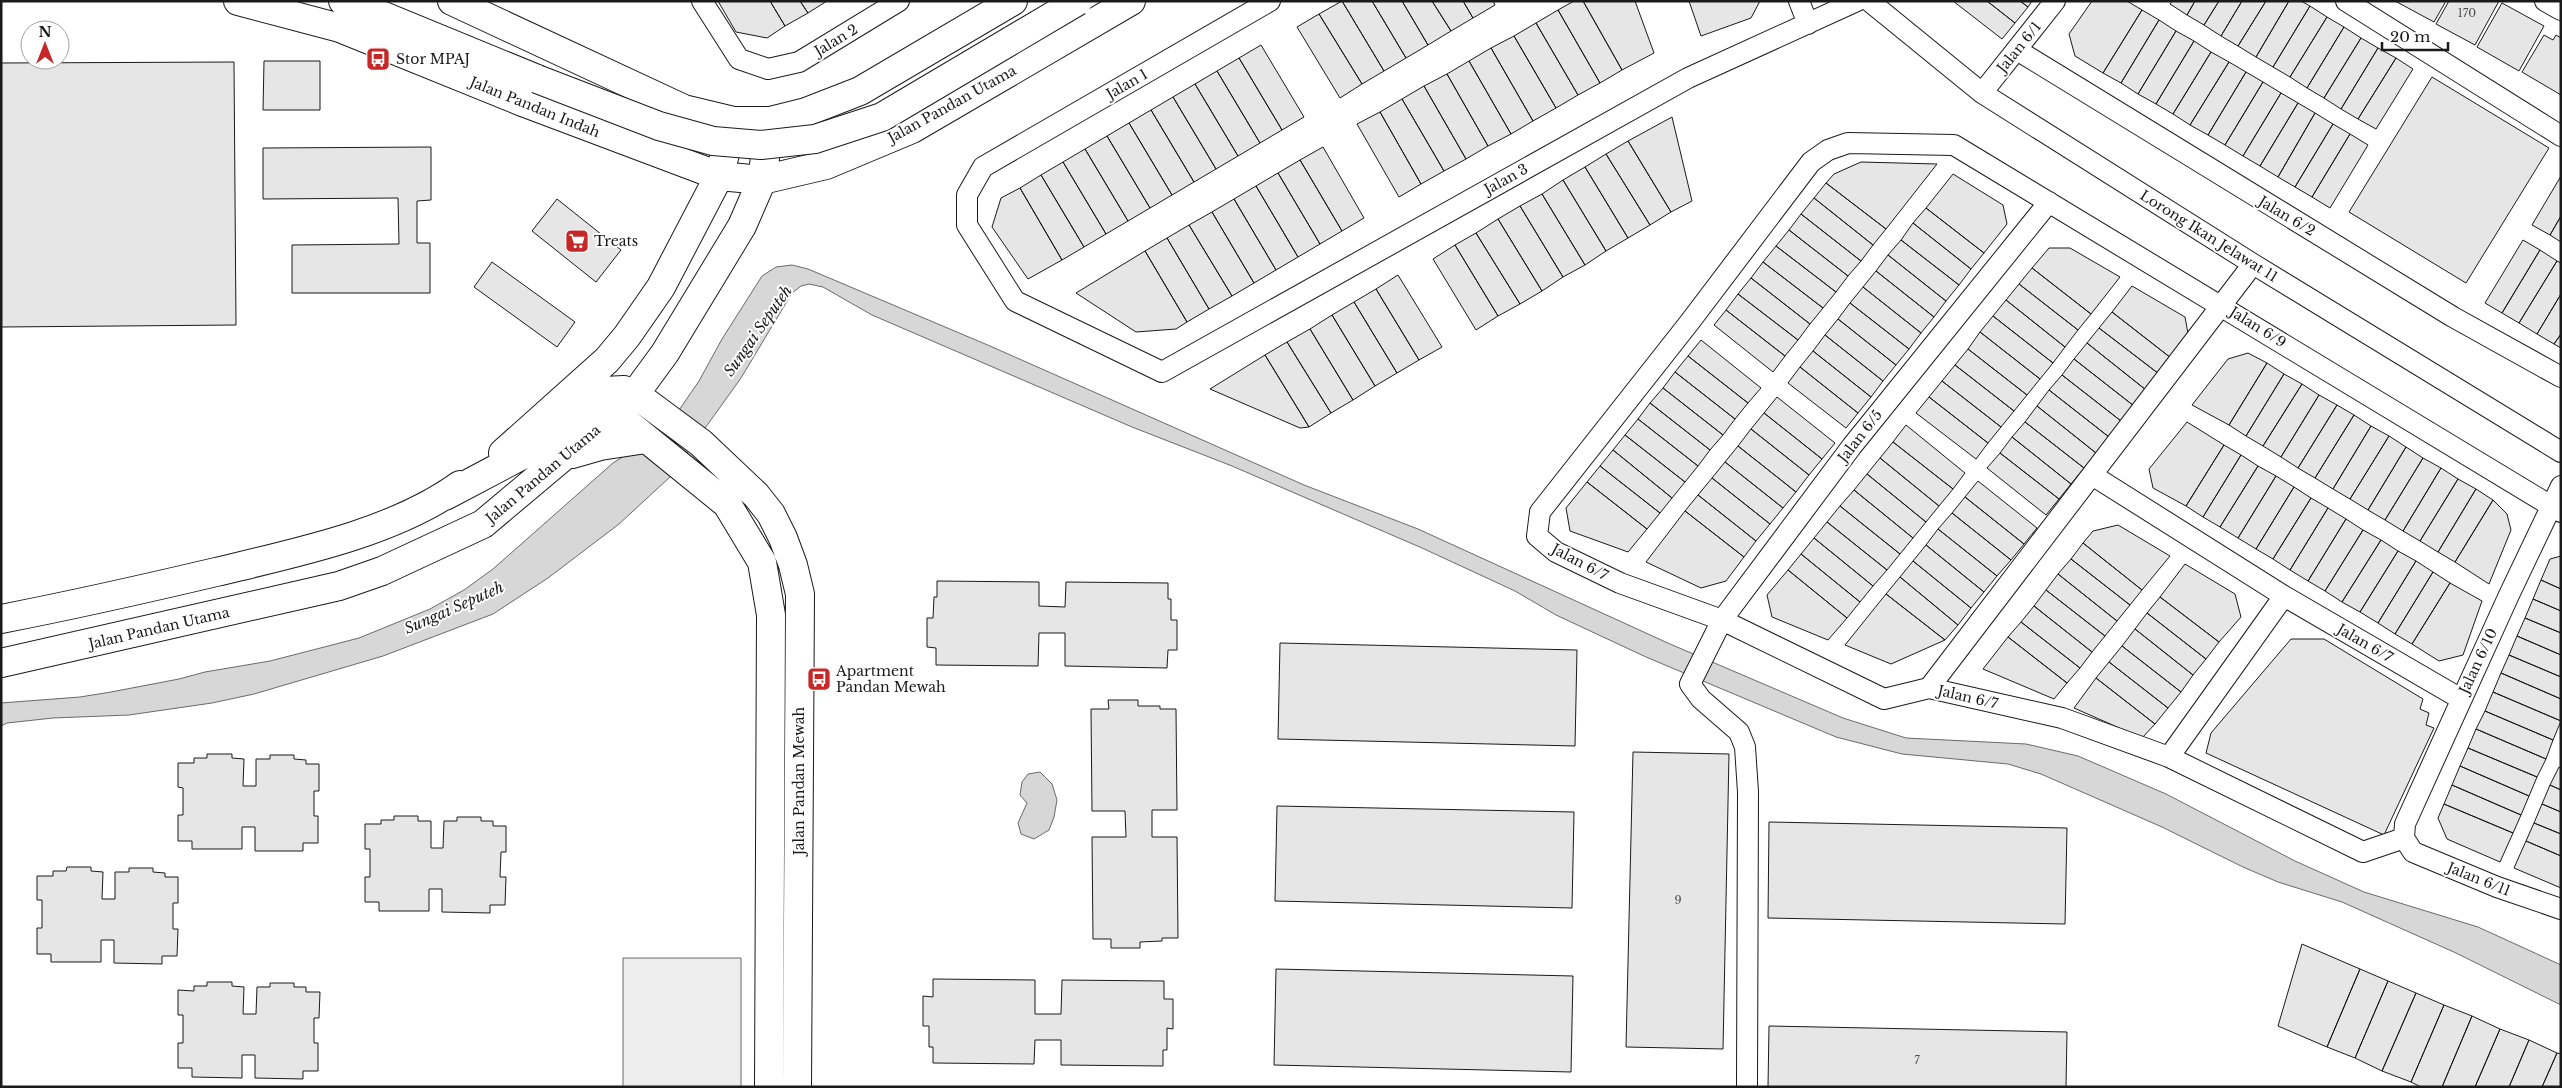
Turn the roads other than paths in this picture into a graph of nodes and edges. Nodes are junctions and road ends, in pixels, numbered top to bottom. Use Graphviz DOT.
graph roads {
  1 [pos="238,1"];
  2 [pos="343,1"];
  3 [pos="452,1"];
  4 [pos="702,1"];
  5 [pos="899,1"];
  6 [pos="1013,1"];
  7 [pos="1078,1"];
  8 [pos="1131,1"];
  9 [pos="1800,1"];
  10 [pos="1857,1"];
  11 [pos="1869,1"];
  12 [pos="2055,1"];
  13 [pos="2346,1"];
  14 [pos="2545,1"];
  15 [pos="1267,2"];
  16 [pos="2561,10"];
  17 [pos="1808,24"];
  18 [pos="2016,50"];
  19 [pos="860,91"];
  20 [pos="1982,93"];
  21 [pos="660,97"];
  22 [pos="734,121"];
  23 [pos="770,121"];
  24 [pos="2561,136"];
  25 [pos="884,142"];
  26 [pos="639,148"];
  27 [pos="720,176"];
  28 [pos="762,180"];
  29 [pos="2049,202"];
  30 [pos="2253,264"];
  31 [pos="2222,305"];
  32 [pos="666,352"];
  33 [pos="607,360"];
  34 [pos="1162,372"];
  35 [pos="2561,377"];
  36 [pos="635,394"];
  37 [pos="610,402"];
  38 [pos="665,416"];
  39 [pos="646,439"];
  40 [pos="2561,452"];
  41 [pos="566,456"];
  42 [pos="2092,475"];
  43 [pos="2561,486"];
  44 [pos="445,496"];
  45 [pos="2556,509"];
  46 [pos="1538,536"];
  47 [pos="2284,596"];
  48 [pos="1,619"];
  49 [pos="1722,620"];
  50 [pos="1,663"];
  51 [pos="1929,688"];
  52 [pos="2461,699"];
  53 [pos="2169,757"];
  54 [pos="2404,838"];
  55 [pos="2561,909"];
  56 [pos="769,1087"];
  57 [pos="797,1087"];
  58 [pos="1747,1087"];
  1 -- 26 [label="main road, Jalan Pandan Indah"];
  2 -- 7 [label="main road, bridge"];
  3 -- 21 [label="main road"];
  4 -- 5 [label="street, Jalan 2"];
  6 -- 19 [label="main road"];
  8 -- 25 [label="main road, Jalan Pandan Utama"];
  9 -- 17 [label="street"];
  10 -- 17 [label="street, Jalan 3"];
  11 -- 20 [label="street, Lorong Ikan Jelawat 11"];
  12 -- 18 [label="street, Jalan 6/1"];
  13 -- 24 [label="street"];
  14 -- 16 [label="street"];
  15 -- 34 [label="street, Jalan 1"];
  17 -- 34 [label="street, Jalan 3"];
  18 -- 20 [label="street, Jalan 6/1"];
  18 -- 35 [label="street, Jalan 6/2"];
  19 -- 23 [label="main road"];
  19 -- 25 [label="main road"];
  20 -- 30 [label="street, Lorong Ikan Jelawat 11"];
  21 -- 22 [label="main road"];
  21 -- 26 [label="main road"];
  22 -- 23 [label="main road"];
  22 -- 27 [label="main road"];
  23 -- 28 [label="main road"];
  25 -- 28 [label="main road, Jalan Pandan Utama"];
  26 -- 27 [label="main road, Jalan Pandan Indah"];
  27 -- 28 [label="main road, Jalan Pandan Utama"];
  27 -- 33 [label="main road"];
  28 -- 32 [label="main road"];
  29 -- 31 [label="street, Jalan 6/9"];
  29 -- 46 [label="street, Jalan 6/9"];
  29 -- 49 [label="street, Jalan 6/5"];
  30 -- 31 [label="street"];
  30 -- 40 [label="street, Lorong Ikan Jelawat 11"];
  31 -- 42 [label="street"];
  31 -- 45 [label="street, Jalan 6/9"];
  32 -- 36 [label="main road"];
  32 -- 38 [label="main road"];
  33 -- 37 [label="main road"];
  33 -- 44 [label="main road"];
  36 -- 37 [label="main road"];
  36 -- 38 [label="main road, Jalan Pandan Mewah"];
  37 -- 39 [label="main road, Jalan Pandan Mewah"];
  37 -- 41 [label="main road, Jalan Pandan Utama"];
  37 -- 44 [label="main road"];
  38 -- 57 [label="main road, Jalan Pandan Mewah"];
  39 -- 41 [label="main road"];
  39 -- 56 [label="main road, Jalan Pandan Mewah"];
  41 -- 50 [label="main road, Jalan Pandan Utama"];
  42 -- 47 [label="street, Jalan 6/7"];
  42 -- 51 [label="street"];
  43 -- 45 [label="street, Jalan 6/10"];
  44 -- 48 [label="main road"];
  45 -- 52 [label="street, Jalan 6/10"];
  46 -- 49 [label="street, Jalan 6/7"];
  47 -- 52 [label="street, Jalan 6/7"];
  47 -- 53 [label="street"];
  49 -- 51 [label="street, Jalan 6/7"];
  49 -- 58 [label="street, Jalan 6/5"];
  51 -- 53 [label="street, Jalan 6/7"];
  52 -- 54 [label="street, Jalan 6/10"];
  53 -- 54 [label="street, Jalan 6/7"];
  54 -- 55 [label="street, Jalan 6/11"];
}
